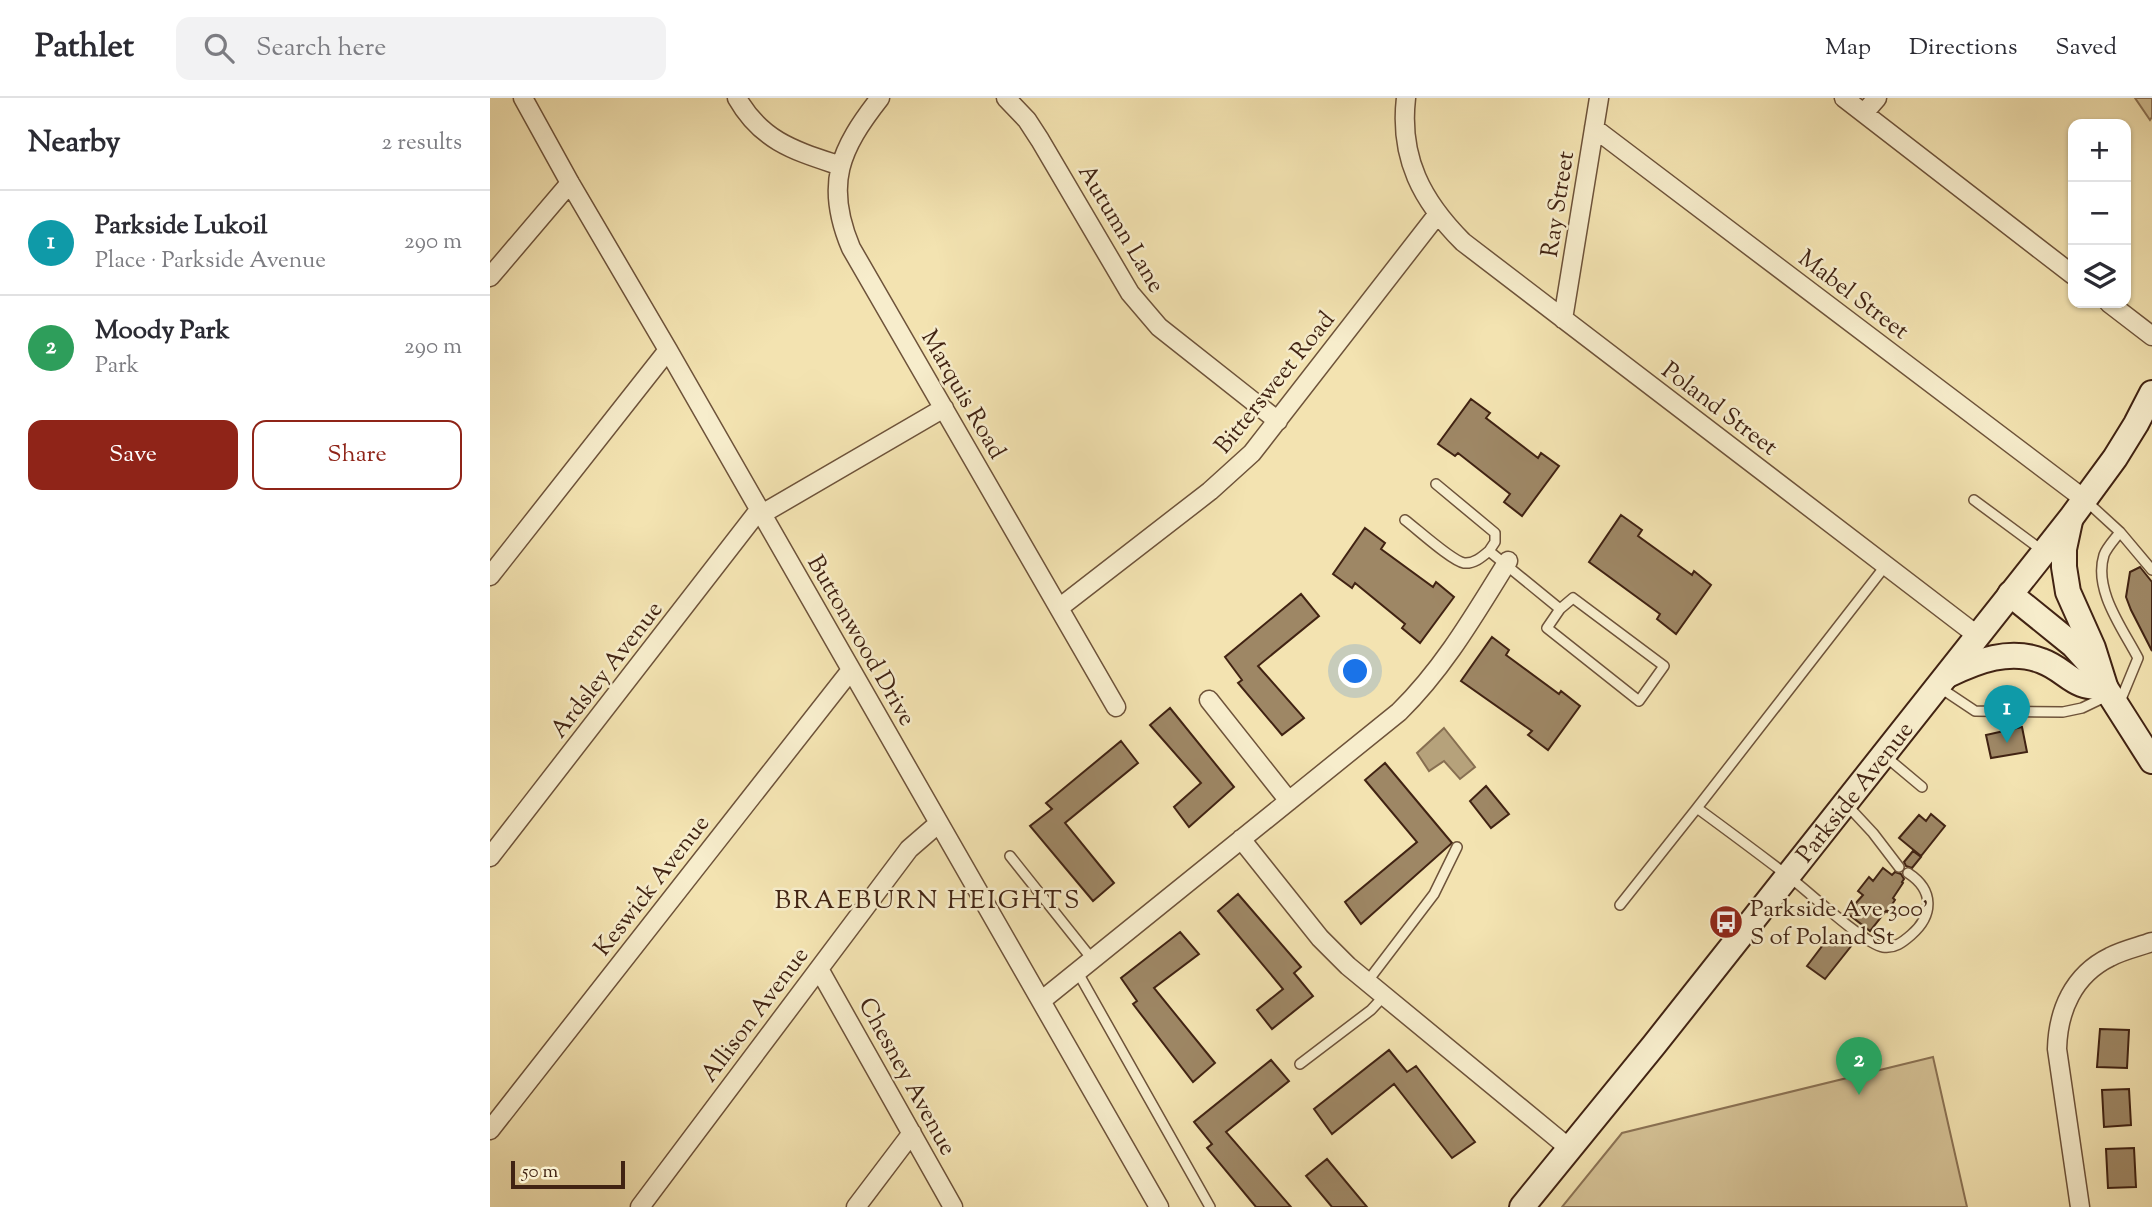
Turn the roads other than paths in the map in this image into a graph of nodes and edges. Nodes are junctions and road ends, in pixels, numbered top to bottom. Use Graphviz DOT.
graph roads {
  1 [pos="523,98"];
  2 [pos="737,98"];
  3 [pos="880,98"];
  4 [pos="1006,98"];
  5 [pos="1406,98"];
  6 [pos="1599,98"];
  7 [pos="1844,98"];
  8 [pos="1877,98"];
  9 [pos="1864,113"];
  10 [pos="1594,128"];
  11 [pos="841,166"];
  12 [pos="570,183"];
  13 [pos="1437,215"];
  14 [pos="2068,271"];
  15 [pos="490,276"];
  16 [pos="2116,308"];
  17 [pos="1563,318"];
  18 [pos="2152,336"];
  19 [pos="668,349"];
  20 [pos="2150,396"];
  21 [pos="944,408"];
  22 [pos="1278,421"];
  23 [pos="1436,484"];
  24 [pos="1974,500"];
  25 [pos="2077,509"];
  26 [pos="761,512"];
  27 [pos="1405,520"];
  28 [pos="2120,532"];
  29 [pos="1489,551"];
  30 [pos="2043,552"];
  31 [pos="1506,563"];
  32 [pos="1885,565"];
  33 [pos="2152,570"];
  34 [pos="490,576"];
  35 [pos="2010,594"];
  36 [pos="1059,608"];
  37 [pos="1560,609"];
  38 [pos="1978,636"];
  39 [pos="851,670"];
  40 [pos="1941,682"];
  41 [pos="2111,696"];
  42 [pos="1209,700"];
  43 [pos="1115,707"];
  44 [pos="1883,755"];
  45 [pos="2152,761"];
  46 [pos="1922,787"];
  47 [pos="1289,801"];
  48 [pos="1845,803"];
  49 [pos="1697,808"];
  50 [pos="939,823"];
  51 [pos="1241,839"];
  52 [pos="1457,847"];
  53 [pos="1010,856"];
  54 [pos="490,857"];
  55 [pos="1899,867"];
  56 [pos="1908,873"];
  57 [pos="1788,875"];
  58 [pos="1620,905"];
  59 [pos="2152,942"];
  60 [pos="1092,959"];
  61 [pos="819,969"];
  62 [pos="1077,971"];
  63 [pos="1367,982"];
  64 [pos="1384,996"];
  65 [pos="1041,1001"];
  66 [pos="1300,1064"];
  67 [pos="490,1130"];
  68 [pos="912,1133"];
  69 [pos="1569,1149"];
  70 [pos="640,1207"];
  71 [pos="856,1207"];
  72 [pos="953,1207"];
  73 [pos="1159,1207"];
  74 [pos="1210,1207"];
  75 [pos="1522,1207"];
  76 [pos="2080,1207"];
  1 -- 12 [label="street, Buttonwood Drive"];
  2 -- 11 [label="street"];
  3 -- 11 [label="street, Marquis Road"];
  4 -- 22 [label="street, Autumn Lane"];
  5 -- 13 [label="street, Poland Street"];
  6 -- 10 [label="street, Ray Street"];
  7 -- 9 [label="street"];
  8 -- 9 [label="street"];
  9 -- 14 [label="street"];
  10 -- 17 [label="street, Ray Street"];
  10 -- 25 [label="street, Mabel Street"];
  11 -- 21 [label="street, Marquis Road"];
  12 -- 15 [label="street"];
  12 -- 19 [label="street, Buttonwood Drive"];
  13 -- 17 [label="street, Poland Street"];
  13 -- 22 [label="street, Bittersweet Road"];
  16 -- 18 [label="street"];
  17 -- 32 [label="street, Poland Street"];
  19 -- 26 [label="street, Buttonwood Drive"];
  19 -- 34 [label="street"];
  20 -- 25 [label="main road, Parkside Avenue"];
  21 -- 26 [label="street"];
  21 -- 36 [label="street, Marquis Road"];
  22 -- 36 [label="street, Bittersweet Road"];
  23 -- 29 [label="lane"];
  24 -- 30 [label="lane"];
  25 -- 28 [label="lane"];
  25 -- 30 [label="main road, Parkside Avenue"];
  25 -- 41 [label="main road"];
  26 -- 39 [label="street, Buttonwood Drive"];
  26 -- 54 [label="street, Ardsley Avenue"];
  27 -- 29 [label="lane"];
  28 -- 33 [label="lane"];
  28 -- 41 [label="lane"];
  29 -- 31 [label="lane"];
  30 -- 35 [label="main road, Parkside Avenue"];
  31 -- 37 [label="lane"];
  31 -- 47 [label="street"];
  32 -- 38 [label="street, Poland Street"];
  32 -- 49 [label="lane"];
  35 -- 38 [label="main road, Parkside Avenue"];
  35 -- 41 [label="main road"];
  36 -- 43 [label="street, Marquis Road"];
  37 -- 37 [label="lane"];
  38 -- 40 [label="main road, Parkside Avenue"];
  39 -- 50 [label="street, Buttonwood Drive"];
  39 -- 67 [label="street, Keswick Avenue"];
  40 -- 41 [label="lane"];
  40 -- 41 [label="main road"];
  40 -- 44 [label="main road, Parkside Avenue"];
  41 -- 45 [label="main road"];
  42 -- 47 [label="street"];
  44 -- 46 [label="lane"];
  44 -- 48 [label="main road, Parkside Avenue"];
  47 -- 51 [label="street"];
  48 -- 55 [label="lane"];
  48 -- 57 [label="main road, Parkside Avenue"];
  49 -- 57 [label="lane"];
  49 -- 58 [label="lane"];
  50 -- 61 [label="street, Allison Avenue"];
  50 -- 65 [label="street, Buttonwood Drive"];
  51 -- 60 [label="street"];
  51 -- 63 [label="street"];
  52 -- 63 [label="lane"];
  53 -- 60 [label="lane"];
  56 -- 57 [label="lane"];
  57 -- 69 [label="main road, Parkside Avenue"];
  59 -- 76 [label="street"];
  60 -- 62 [label="street"];
  61 -- 68 [label="street, Chesney Avenue"];
  61 -- 70 [label="street, Allison Avenue"];
  62 -- 65 [label="street"];
  62 -- 74 [label="lane"];
  63 -- 64 [label="street"];
  64 -- 66 [label="lane"];
  64 -- 69 [label="street"];
  65 -- 73 [label="street, Buttonwood Drive"];
  68 -- 71 [label="street"];
  68 -- 72 [label="street, Chesney Avenue"];
  69 -- 75 [label="main road, Parkside Avenue"];
}
